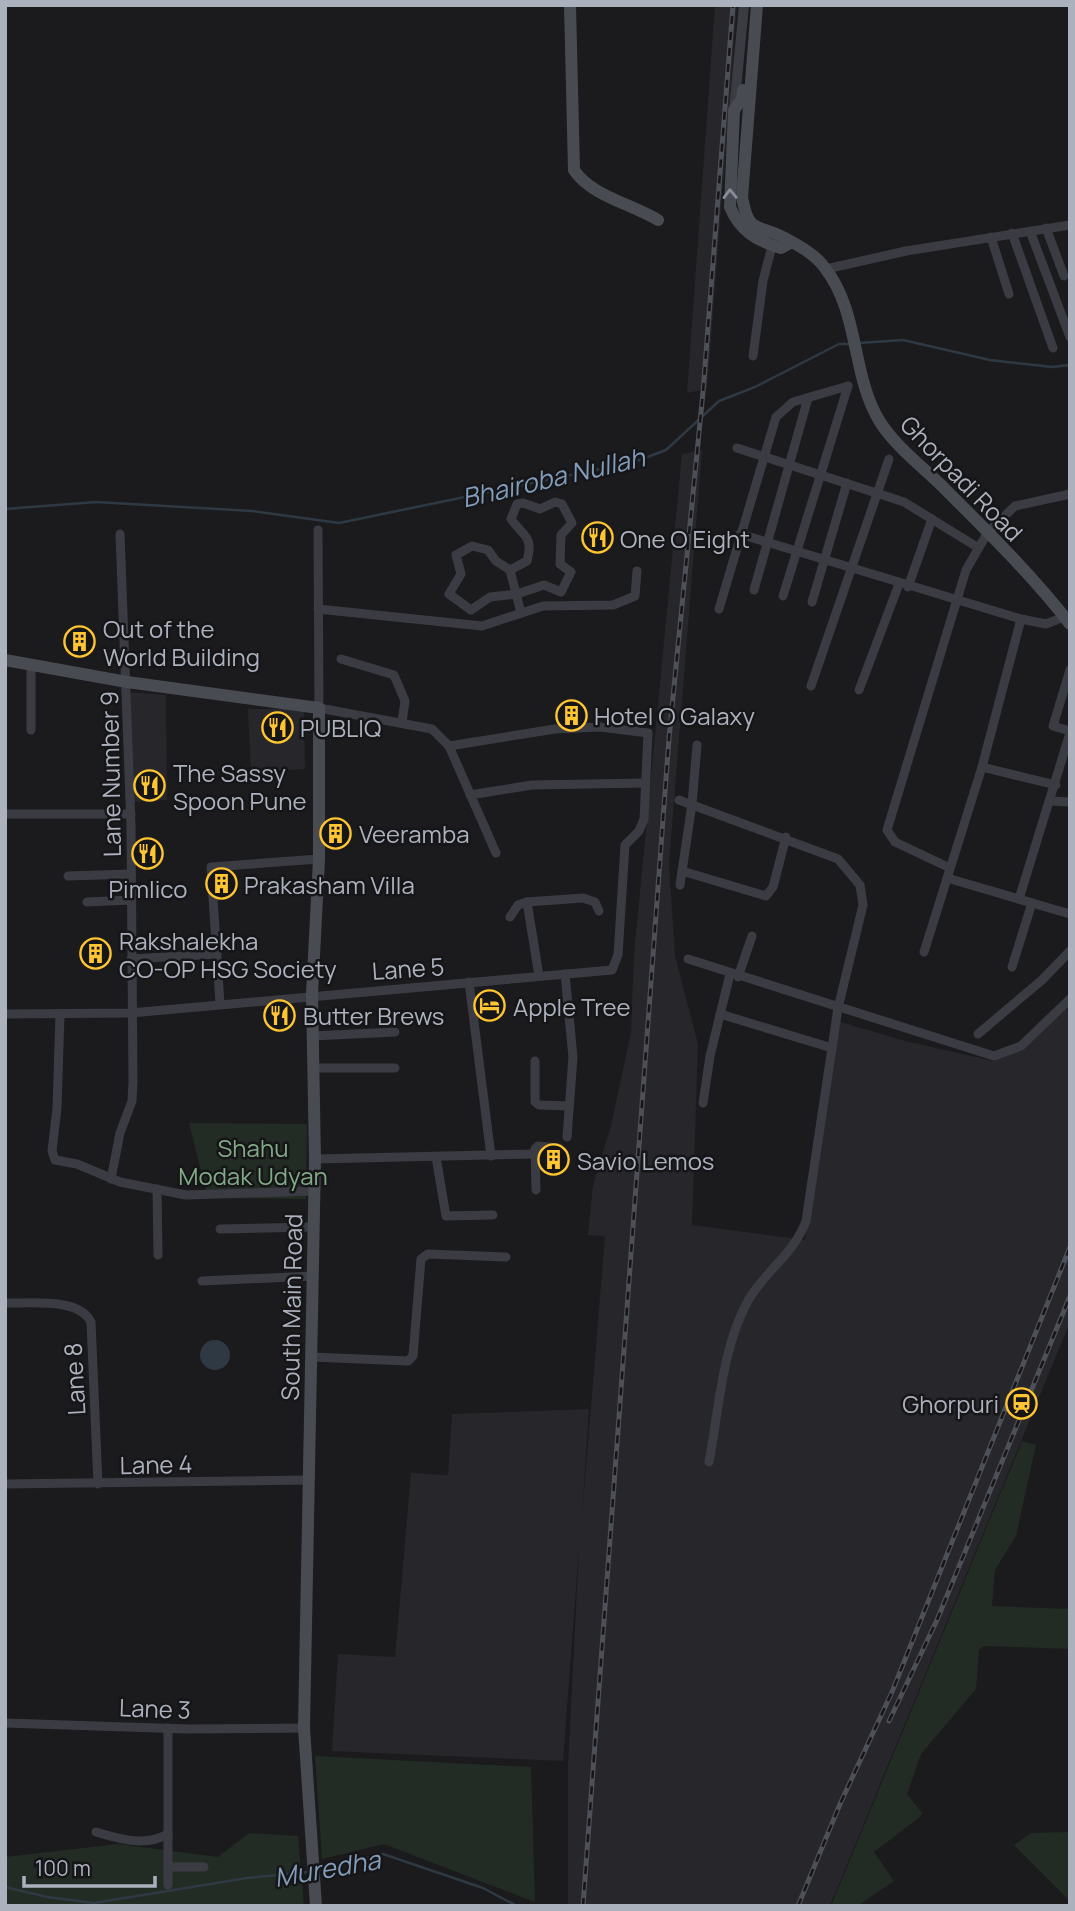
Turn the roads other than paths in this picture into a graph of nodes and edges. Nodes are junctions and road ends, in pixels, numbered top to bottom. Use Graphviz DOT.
graph roads {
  1 [pos="570,5"];
  2 [pos="744,5"];
  3 [pos="751,5"];
  4 [pos="759,5"];
  5 [pos="741,101"];
  6 [pos="750,111"];
  7 [pos="742,218"];
  8 [pos="658,220"];
  9 [pos="1070,225"];
  10 [pos="1046,228"];
  11 [pos="1030,231"];
  12 [pos="1012,233"];
  13 [pos="991,237"];
  14 [pos="790,243"];
  15 [pos="772,246"];
  16 [pos="827,269"];
  17 [pos="1065,276"];
  18 [pos="1009,294"];
  19 [pos="1070,337"];
  20 [pos="1053,348"];
  21 [pos="753,356"];
  22 [pos="808,398"];
  23 [pos="737,448"];
  24 [pos="762,456"];
  25 [pos="889,459"];
  26 [pos="789,465"];
  27 [pos="821,475"];
  28 [pos="848,483"];
  29 [pos="878,493"];
  30 [pos="1070,494"];
  31 [pos="932,519"];
  32 [pos="318,530"];
  33 [pos="988,532"];
  34 [pos="120,534"];
  35 [pos="740,534"];
  36 [pos="767,543"];
  37 [pos="977,547"];
  38 [pos="797,552"];
  39 [pos="824,560"];
  40 [pos="852,568"];
  41 [pos="510,570"];
  42 [pos="637,571"];
  43 [pos="904,585"];
  44 [pos="754,590"];
  45 [pos="517,594"];
  46 [pos="783,596"];
  47 [pos="957,600"];
  48 [pos="812,602"];
  49 [pos="318,609"];
  50 [pos="719,609"];
  51 [pos="521,613"];
  52 [pos="1021,619"];
  53 [pos="1067,620"];
  54 [pos="341,659"];
  55 [pos="5,660"];
  56 [pos="31,665"];
  57 [pos="1070,670"];
  58 [pos="127,682"];
  59 [pos="811,686"];
  60 [pos="859,690"];
  61 [pos="319,708"];
  62 [pos="402,722"];
  63 [pos="30,730"];
  64 [pos="1070,732"];
  65 [pos="697,745"];
  66 [pos="450,746"];
  67 [pos="982,767"];
  68 [pos="646,783"];
  69 [pos="1056,785"];
  70 [pos="470,795"];
  71 [pos="679,800"];
  72 [pos="1051,802"];
  73 [pos="1070,802"];
  74 [pos="692,804"];
  75 [pos="5,814"];
  76 [pos="131,814"];
  77 [pos="786,837"];
  78 [pos="496,853"];
  79 [pos="318,859"];
  80 [pos="950,867"];
  81 [pos="682,871"];
  82 [pos="131,874"];
  83 [pos="68,876"];
  84 [pos="947,878"];
  85 [pos="680,885"];
  86 [pos="1019,899"];
  87 [pos="131,900"];
  88 [pos="87,902"];
  89 [pos="527,902"];
  90 [pos="1032,903"];
  91 [pos="599,911"];
  92 [pos="1070,914"];
  93 [pos="510,917"];
  94 [pos="752,936"];
  95 [pos="1070,951"];
  96 [pos="924,952"];
  97 [pos="216,954"];
  98 [pos="131,959"];
  99 [pos="688,959"];
  100 [pos="1012,967"];
  101 [pos="565,974"];
  102 [pos="734,975"];
  103 [pos="539,976"];
  104 [pos="468,982"];
  105 [pos="312,994"];
  106 [pos="1070,999"];
  107 [pos="220,1004"];
  108 [pos="838,1008"];
  109 [pos="131,1013"];
  110 [pos="5,1014"];
  111 [pos="60,1014"];
  112 [pos="720,1014"];
  113 [pos="396,1032"];
  114 [pos="978,1034"];
  115 [pos="313,1036"];
  116 [pos="832,1048"];
  117 [pos="535,1061"];
  118 [pos="313,1068"];
  119 [pos="395,1068"];
  120 [pos="703,1103"];
  121 [pos="569,1106"];
  122 [pos="567,1137"];
  123 [pos="559,1147"];
  124 [pos="534,1154"];
  125 [pos="491,1156"];
  126 [pos="436,1157"];
  127 [pos="315,1159"];
  128 [pos="111,1179"];
  129 [pos="157,1189"];
  130 [pos="536,1190"];
  131 [pos="314,1191"];
  132 [pos="493,1215"];
  133 [pos="314,1227"];
  134 [pos="220,1229"];
  135 [pos="158,1255"];
  136 [pos="506,1257"];
  137 [pos="313,1276"];
  138 [pos="202,1281"];
  139 [pos="5,1303"];
  140 [pos="311,1357"];
  141 [pos="709,1462"];
  142 [pos="308,1480"];
  143 [pos="5,1484"];
  144 [pos="98,1484"];
  145 [pos="5,1723"];
  146 [pos="168,1728"];
  147 [pos="304,1728"];
  148 [pos="96,1832"];
  149 [pos="168,1834"];
  150 [pos="168,1867"];
  151 [pos="204,1867"];
  152 [pos="168,1885"];
  153 [pos="316,1906"];
  1 -- 8 [label="main road"];
  2 -- 5 [label="street"];
  3 -- 5 [label="main road"];
  4 -- 5 [label="main road"];
  4 -- 6 [label="street"];
  5 -- 6 [label="main road"];
  7 -- 5 [label="main road, one-way"];
  6 -- 7 [label="main road"];
  7 -- 14 [label="main road, Ghorpadi Road"];
  7 -- 15 [label="main road"];
  9 -- 10 [label="street"];
  10 -- 11 [label="street"];
  10 -- 17 [label="street"];
  11 -- 12 [label="street"];
  11 -- 19 [label="street"];
  12 -- 13 [label="street"];
  12 -- 20 [label="street"];
  13 -- 16 [label="street"];
  13 -- 18 [label="street"];
  14 -- 15 [label="main road"];
  14 -- 16 [label="main road, Ghorpadi Road"];
  15 -- 21 [label="street"];
  16 -- 33 [label="main road, Ghorpadi Road"];
  22 -- 24 [label="street"];
  22 -- 26 [label="street"];
  22 -- 27 [label="street"];
  23 -- 24 [label="street"];
  24 -- 26 [label="street"];
  24 -- 35 [label="street"];
  25 -- 29 [label="street"];
  26 -- 27 [label="street"];
  26 -- 36 [label="street"];
  27 -- 28 [label="street"];
  27 -- 38 [label="street"];
  28 -- 29 [label="street"];
  28 -- 39 [label="street"];
  29 -- 31 [label="street"];
  29 -- 40 [label="street"];
  30 -- 33 [label="street"];
  31 -- 37 [label="street"];
  31 -- 43 [label="street"];
  32 -- 49 [label="street"];
  33 -- 37 [label="street"];
  33 -- 53 [label="main road, Ghorpadi Road"];
  34 -- 58 [label="street, Lane Number 9"];
  35 -- 36 [label="street"];
  35 -- 50 [label="street"];
  36 -- 38 [label="street"];
  36 -- 44 [label="street"];
  37 -- 47 [label="street"];
  38 -- 39 [label="street"];
  38 -- 46 [label="street"];
  39 -- 40 [label="street"];
  39 -- 48 [label="street"];
  40 -- 43 [label="street"];
  40 -- 59 [label="street"];
  41 -- 45 [label="street"];
  41 -- 45 [label="street"];
  41 -- 45 [label="street"];
  42 -- 51 [label="street"];
  43 -- 47 [label="street"];
  43 -- 60 [label="street"];
  45 -- 51 [label="street"];
  47 -- 52 [label="street"];
  47 -- 80 [label="street"];
  49 -- 51 [label="street"];
  49 -- 61 [label="street"];
  52 -- 53 [label="street"];
  52 -- 67 [label="street"];
  54 -- 62 [label="street"];
  55 -- 56 [label="main road"];
  56 -- 58 [label="main road"];
  56 -- 63 [label="street"];
  57 -- 64 [label="street"];
  58 -- 61 [label="main road"];
  58 -- 76 [label="street, Lane Number 9"];
  61 -- 62 [label="street"];
  61 -- 79 [label="main road, South Main Road"];
  62 -- 66 [label="street"];
  64 -- 69 [label="street"];
  65 -- 74 [label="street"];
  66 -- 68 [label="street"];
  66 -- 70 [label="street"];
  67 -- 69 [label="street"];
  67 -- 80 [label="street"];
  68 -- 70 [label="street"];
  68 -- 101 [label="street, Lane 5"];
  69 -- 72 [label="street"];
  70 -- 78 [label="street"];
  71 -- 74 [label="street"];
  72 -- 73 [label="street"];
  72 -- 86 [label="street"];
  74 -- 77 [label="street"];
  74 -- 81 [label="street"];
  75 -- 76 [label="street"];
  76 -- 82 [label="street, Lane Number 9"];
  77 -- 81 [label="street"];
  77 -- 108 [label="street"];
  79 -- 97 [label="street"];
  79 -- 105 [label="main road, South Main Road"];
  80 -- 84 [label="street"];
  81 -- 85 [label="street"];
  82 -- 83 [label="street"];
  82 -- 87 [label="street, Lane Number 9"];
  84 -- 86 [label="street"];
  84 -- 96 [label="street"];
  86 -- 90 [label="street"];
  87 -- 88 [label="street"];
  87 -- 98 [label="street, Lane Number 9"];
  89 -- 91 [label="street"];
  89 -- 93 [label="street"];
  89 -- 103 [label="street"];
  90 -- 92 [label="street"];
  90 -- 100 [label="street"];
  94 -- 102 [label="street"];
  95 -- 114 [label="street"];
  97 -- 98 [label="street"];
  97 -- 107 [label="street"];
  98 -- 109 [label="street, Lane Number 9"];
  99 -- 102 [label="street"];
  101 -- 103 [label="street, Lane 5"];
  101 -- 121 [label="street"];
  102 -- 108 [label="street"];
  102 -- 112 [label="street"];
  103 -- 104 [label="street, Lane 5"];
  104 -- 105 [label="street, Lane 5"];
  104 -- 125 [label="street"];
  105 -- 107 [label="street, Lane 5"];
  105 -- 115 [label="main road, South Main Road"];
  106 -- 108 [label="street"];
  107 -- 109 [label="street, Lane 5"];
  108 -- 116 [label="street"];
  109 -- 111 [label="street, Lane 5"];
  109 -- 128 [label="street, Lane Number 9"];
  110 -- 111 [label="street, Lane 5"];
  111 -- 128 [label="street"];
  112 -- 116 [label="street"];
  112 -- 120 [label="street"];
  113 -- 115 [label="street"];
  115 -- 118 [label="main road, South Main Road"];
  116 -- 141 [label="street"];
  117 -- 121 [label="street"];
  118 -- 119 [label="street"];
  118 -- 127 [label="main road, South Main Road"];
  121 -- 122 [label="street"];
  123 -- 124 [label="street"];
  124 -- 125 [label="street"];
  124 -- 130 [label="street"];
  125 -- 126 [label="street"];
  126 -- 127 [label="street"];
  126 -- 132 [label="street"];
  127 -- 131 [label="main road, South Main Road"];
  128 -- 129 [label="street"];
  129 -- 131 [label="street"];
  129 -- 135 [label="street"];
  131 -- 133 [label="main road, South Main Road"];
  133 -- 134 [label="street"];
  133 -- 137 [label="main road, South Main Road"];
  136 -- 140 [label="street"];
  137 -- 138 [label="street"];
  137 -- 140 [label="main road, South Main Road"];
  139 -- 144 [label="street, Lane 8"];
  140 -- 142 [label="main road, South Main Road"];
  142 -- 144 [label="street, Lane 4"];
  142 -- 147 [label="main road, South Main Road"];
  143 -- 144 [label="street, Lane 4"];
  145 -- 146 [label="street, Lane 3"];
  146 -- 147 [label="street, Lane 3"];
  146 -- 149 [label="street"];
  147 -- 153 [label="main road, South Main Road"];
  148 -- 149 [label="street"];
  149 -- 150 [label="street"];
  150 -- 151 [label="street"];
  150 -- 152 [label="street"];
}
